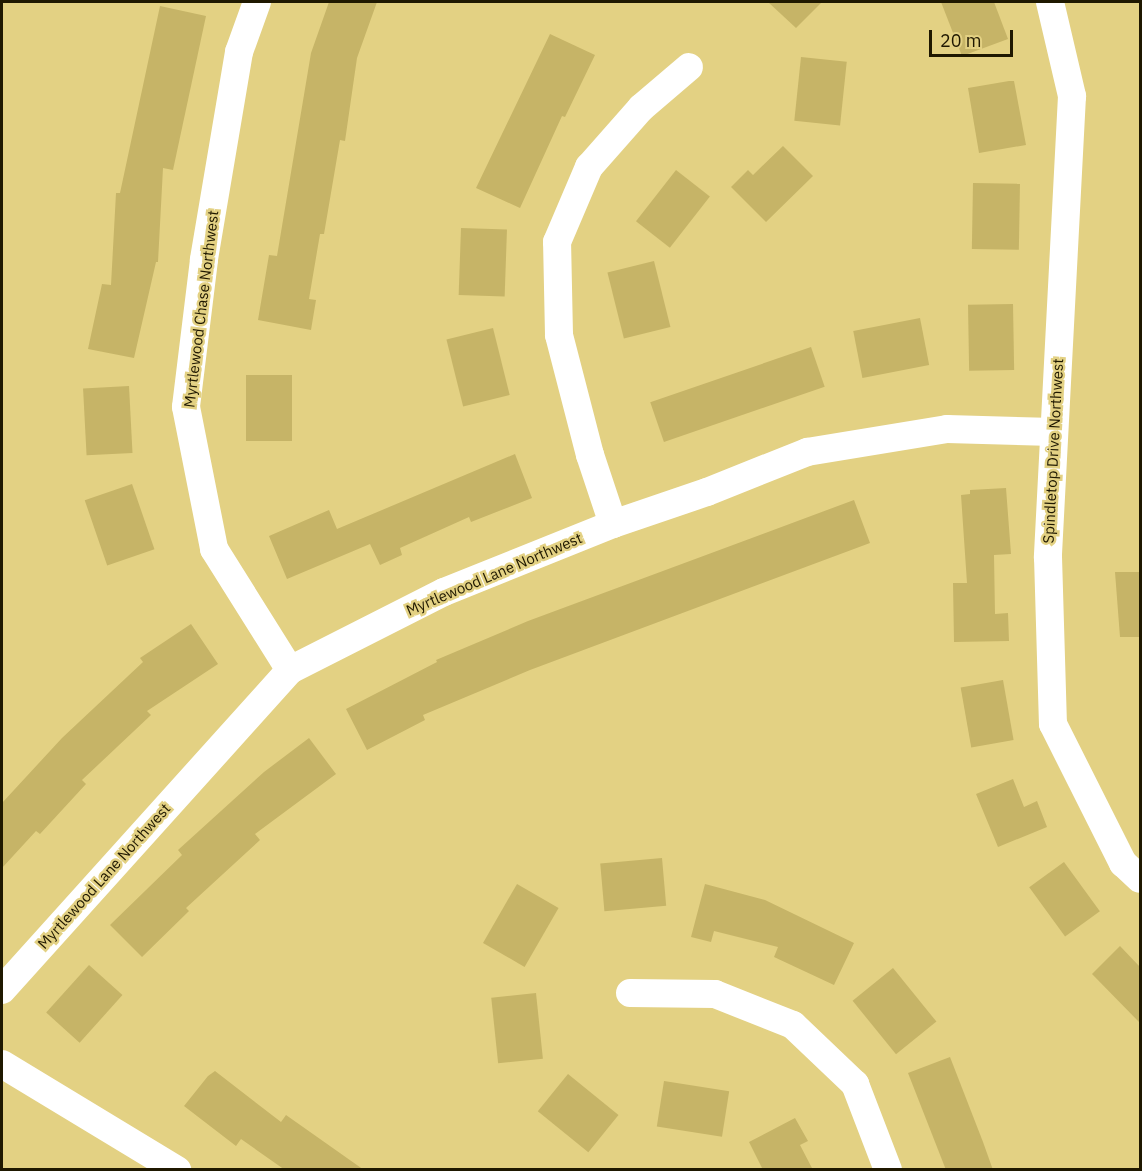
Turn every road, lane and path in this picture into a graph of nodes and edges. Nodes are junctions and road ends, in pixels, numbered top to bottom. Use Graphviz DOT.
graph roads {
  1 [pos="257,2"];
  2 [pos="1050,2"];
  3 [pos="689,67"];
  4 [pos="1054,432"];
  5 [pos="613,524"];
  6 [pos="290,670"];
  7 [pos="1140,879"];
  8 [pos="2,990"];
  9 [pos="630,993"];
  10 [pos="2,1064"];
  11 [pos="177,1170"];
  12 [pos="888,1170"];
  1 -- 6 [label="street, Myrtlewood Chase Northwest"];
  2 -- 4 [label="street, Spindletop Drive Northwest"];
  3 -- 5 [label="street"];
  4 -- 5 [label="street, Myrtlewood Lane Northwest"];
  4 -- 7 [label="street, Spindletop Drive Northwest"];
  5 -- 6 [label="street, Myrtlewood Lane Northwest"];
  6 -- 8 [label="street, Myrtlewood Lane Northwest"];
  9 -- 12 [label="street"];
  10 -- 11 [label="street"];
}
